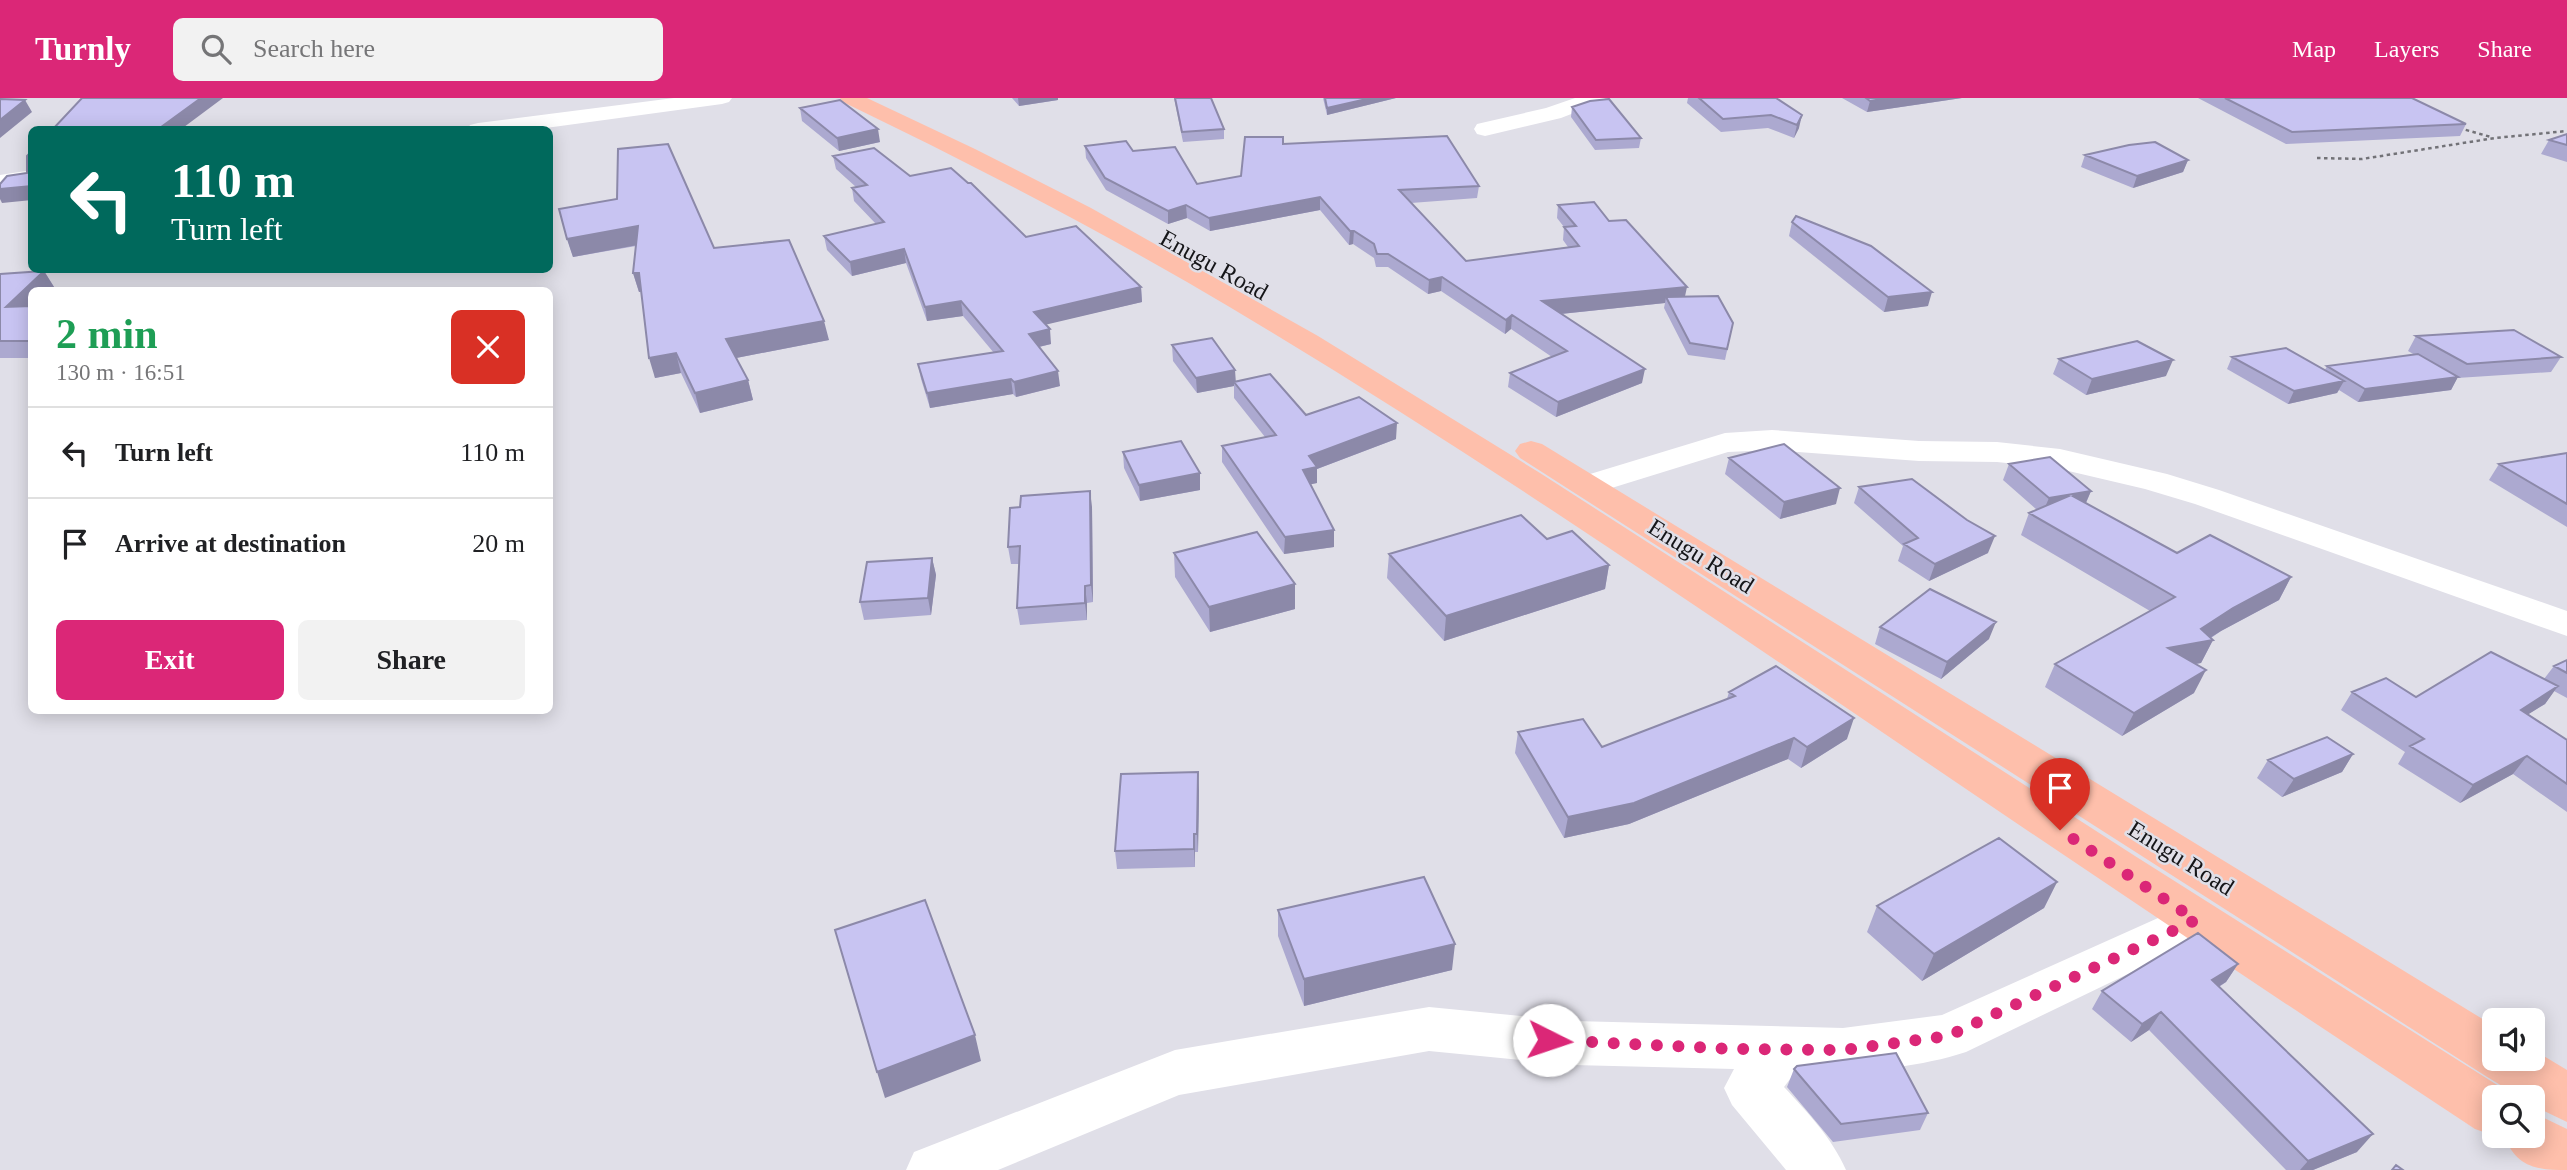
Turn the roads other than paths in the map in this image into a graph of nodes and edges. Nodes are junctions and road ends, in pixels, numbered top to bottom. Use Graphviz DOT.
graph roads {
  1 [pos="722,98"];
  2 [pos="850,98"];
  3 [pos="886,98"];
  4 [pos="1595,98"];
  5 [pos="508,126"];
  6 [pos="1485,129"];
  7 [pos="0,172"];
  8 [pos="28,174"];
  9 [pos="28,175"];
  10 [pos="0,182"];
  11 [pos="1589,485"];
  12 [pos="2567,624"];
  13 [pos="2196,920"];
  14 [pos="2482,1045"];
  15 [pos="1783,1049"];
  16 [pos="2523,1071"];
  17 [pos="2567,1098"];
  18 [pos="2482,1104"];
  19 [pos="2545,1145"];
  20 [pos="2567,1159"];
  21 [pos="934,1170"];
  22 [pos="1818,1170"];
  1 -- 5 [label="street"];
  2 -- 13 [label="main road"];
  3 -- 11 [label="main road, Enugu Road"];
  4 -- 6 [label="street"];
  7 -- 8 [label="street"];
  9 -- 10 [label="street"];
  11 -- 12 [label="street"];
  11 -- 14 [label="main road, Enugu Road"];
  13 -- 15 [label="street"];
  13 -- 18 [label="main road"];
  15 -- 21 [label="street"];
  15 -- 22 [label="street"];
  16 -- 17 [label="main road"];
  19 -- 20 [label="main road"];
}
